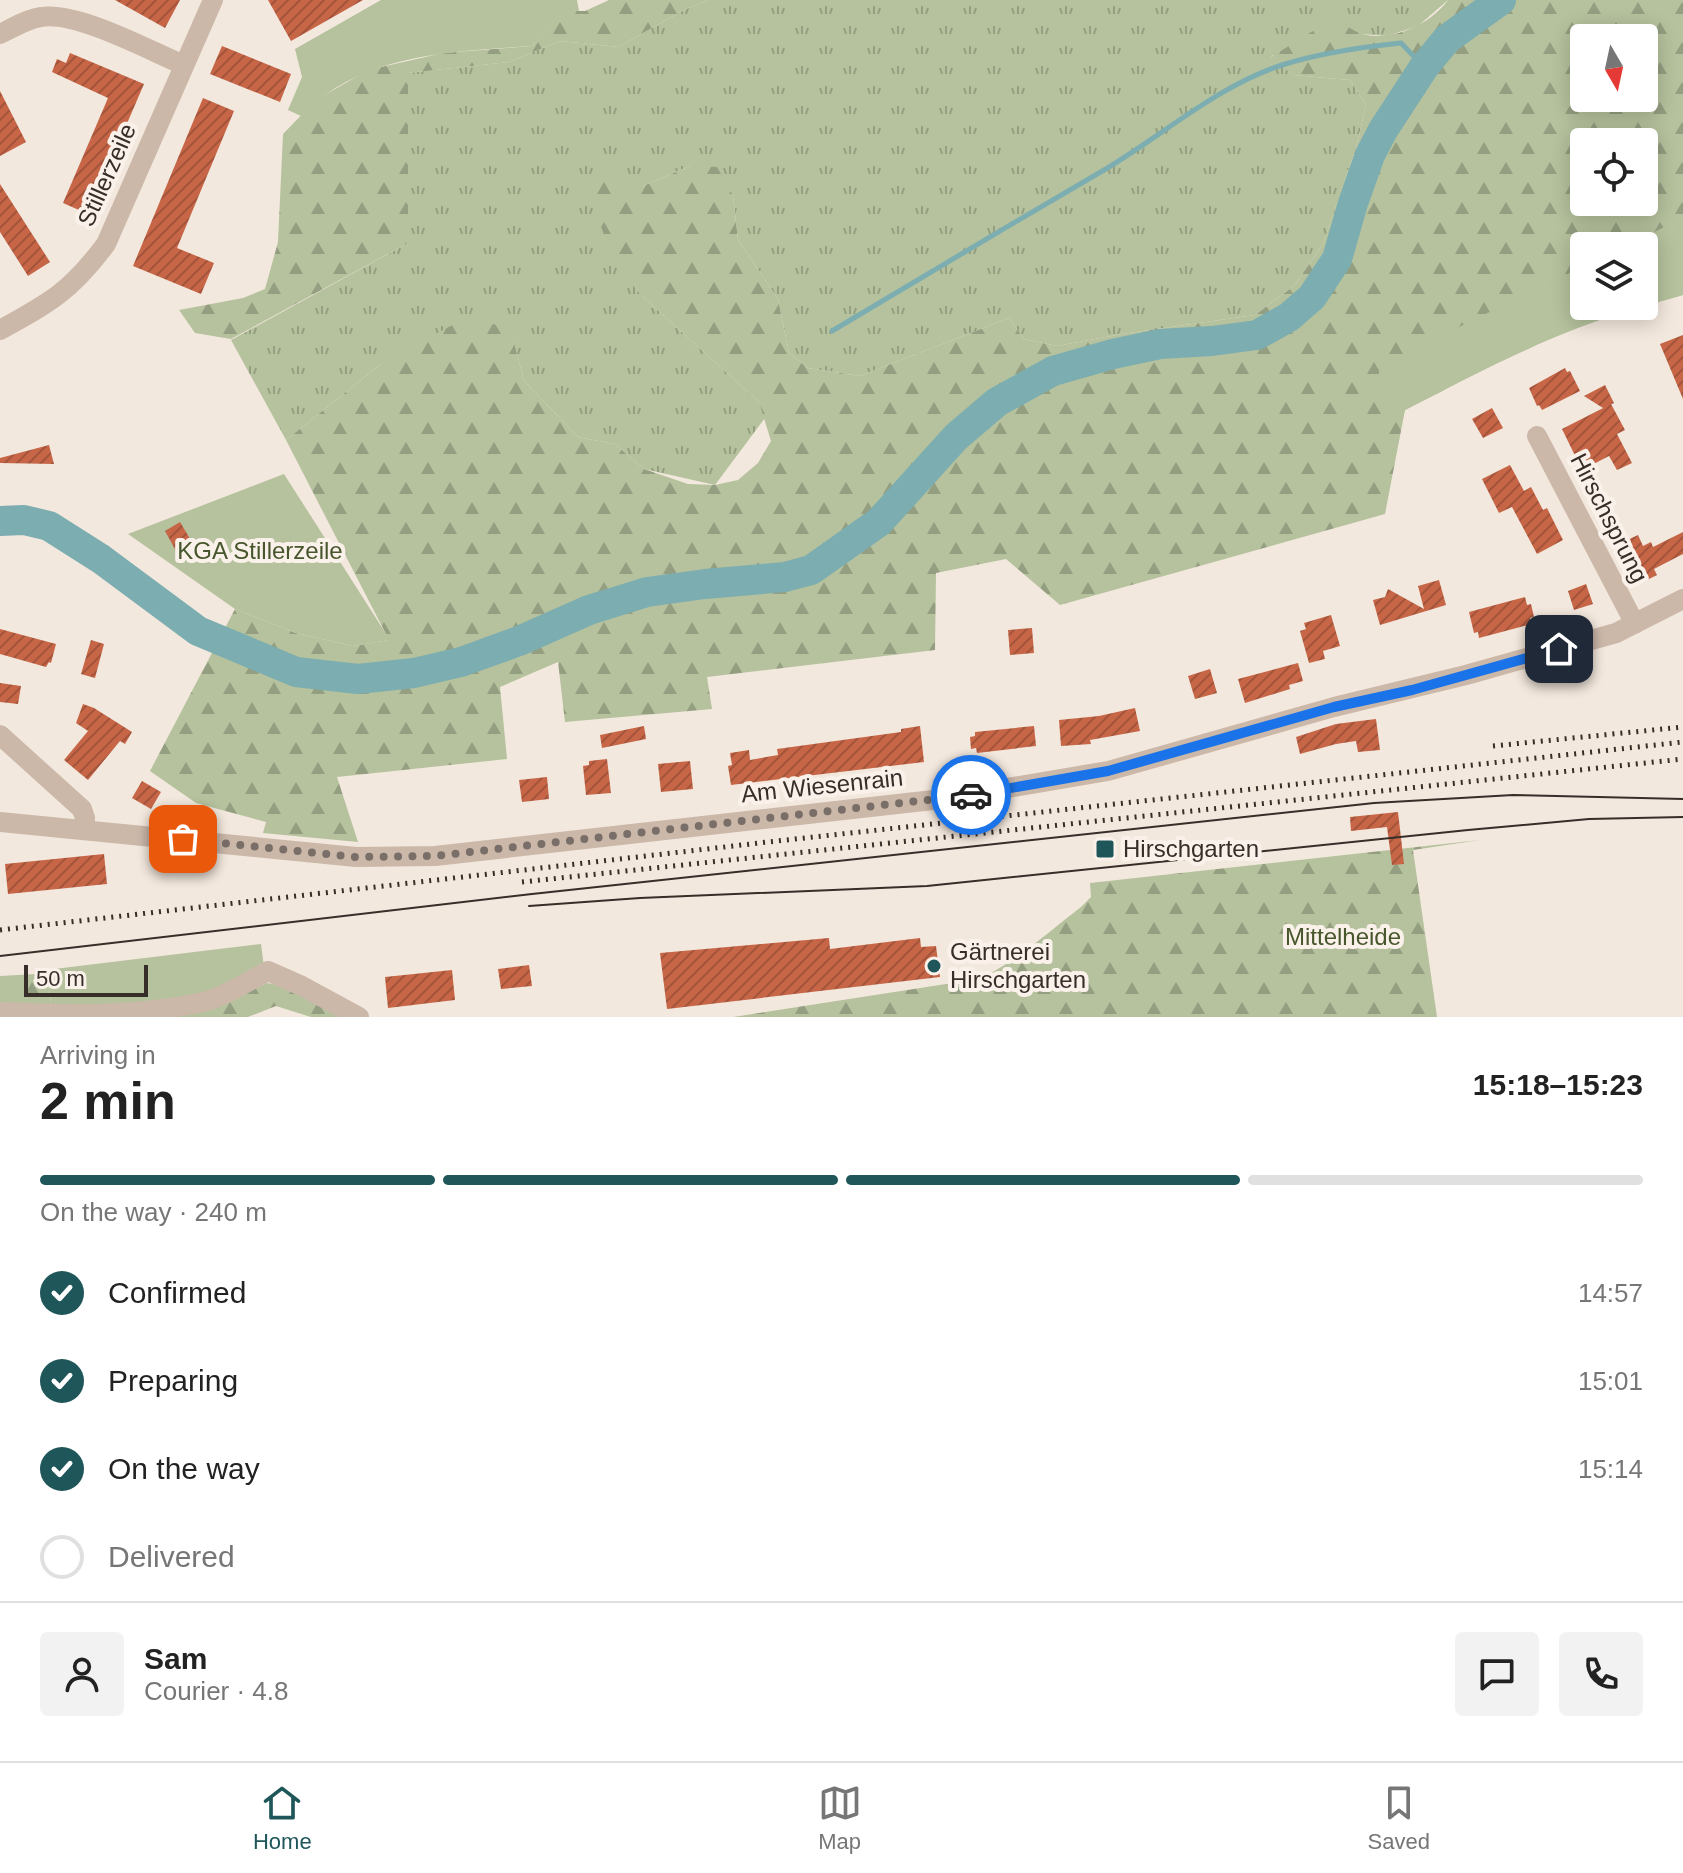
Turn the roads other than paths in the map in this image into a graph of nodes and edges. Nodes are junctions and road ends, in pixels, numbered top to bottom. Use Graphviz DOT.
graph roads {
  1 [pos="213,0"];
  2 [pos="0,34"];
  3 [pos="184,65"];
  4 [pos="0,330"];
  5 [pos="1537,436"];
  6 [pos="1683,599"];
  7 [pos="1635,624"];
  8 [pos="0,735"];
  9 [pos="0,822"];
  10 [pos="84,829"];
  11 [pos="0,1012"];
  12 [pos="359,1017"];
  1 -- 3 [label="street, Stillerzeile"];
  2 -- 3 [label="street"];
  3 -- 4 [label="street, Stillerzeile"];
  5 -- 7 [label="street, Hirschsprung"];
  6 -- 7 [label="street, Am Wiesenrain"];
  7 -- 10 [label="street, Am Wiesenrain"];
  8 -- 10 [label="street"];
  9 -- 10 [label="street, Am Wiesenrain"];
  11 -- 12 [label="street"];
}
